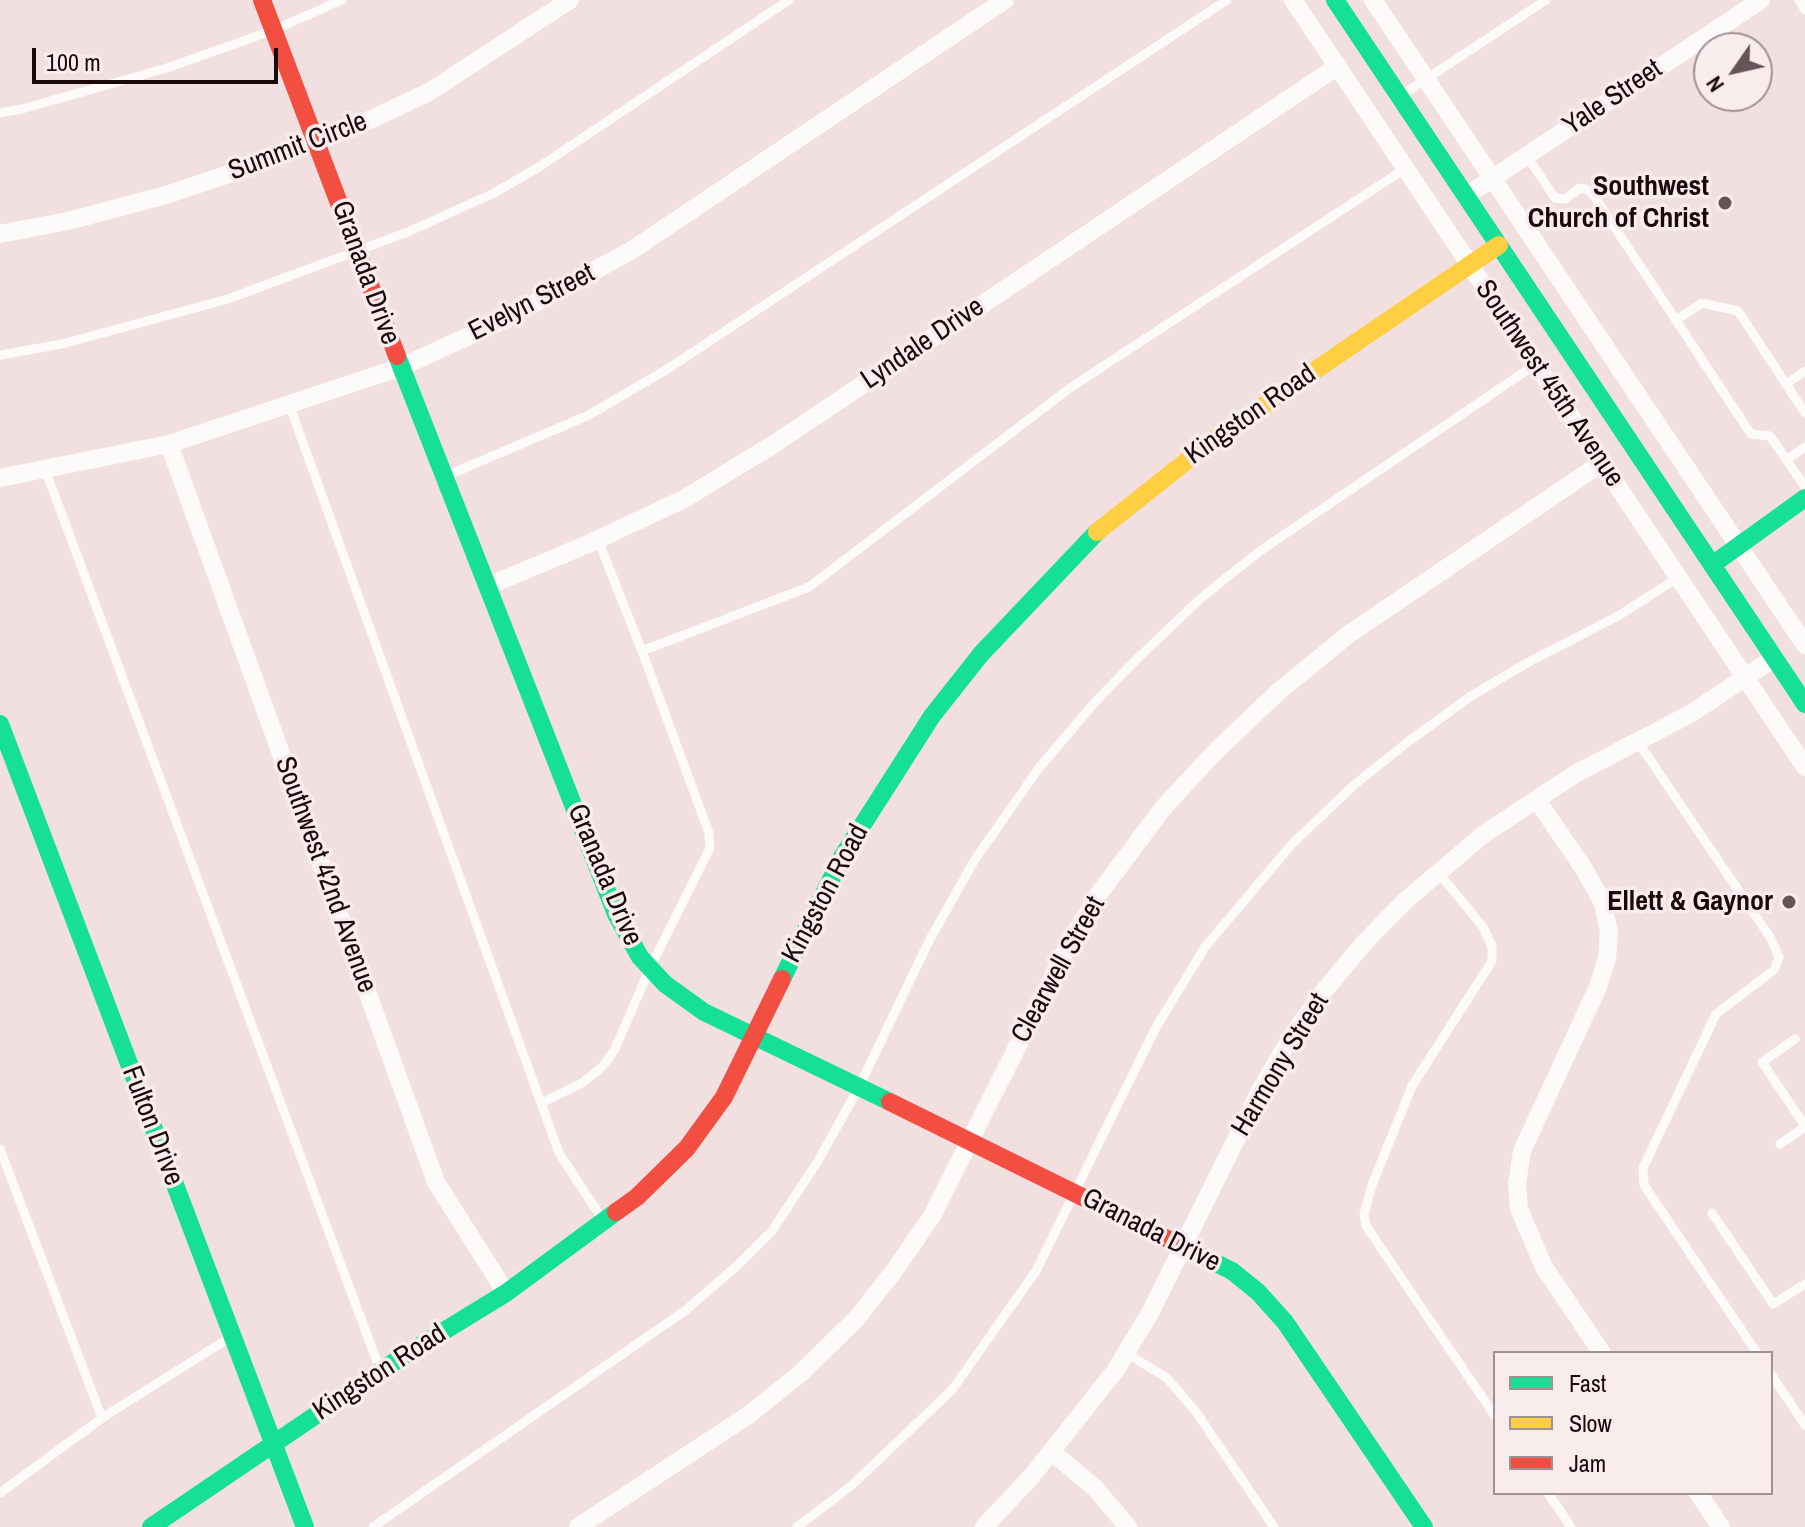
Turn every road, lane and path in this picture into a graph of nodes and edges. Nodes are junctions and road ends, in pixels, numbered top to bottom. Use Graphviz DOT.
graph roads {
  1 [pos="262,0"];
  2 [pos="342,0"];
  3 [pos="570,0"];
  4 [pos="789,0"];
  5 [pos="1005,0"];
  6 [pos="1227,0"];
  7 [pos="1293,0"];
  8 [pos="1335,0"];
  9 [pos="1373,0"];
  10 [pos="1546,0"];
  11 [pos="1761,0"];
  12 [pos="1799,0"];
  13 [pos="1805,10"];
  14 [pos="274,30"];
  15 [pos="1338,66"];
  16 [pos="1426,79"];
  17 [pos="1400,97"];
  18 [pos="0,113"];
  19 [pos="317,142"];
  20 [pos="1527,156"];
  21 [pos="1406,168"];
  22 [pos="1493,179"];
  23 [pos="1466,196"];
  24 [pos="0,234"];
  25 [pos="1499,245"];
  26 [pos="357,251"];
  27 [pos="1470,265"];
  28 [pos="1676,320"];
  29 [pos="0,355"];
  30 [pos="1536,364"];
  31 [pos="401,367"];
  32 [pos="1805,371"];
  33 [pos="1786,384"];
  34 [pos="289,404"];
  35 [pos="1805,413"];
  36 [pos="169,444"];
  37 [pos="1805,447"];
  38 [pos="1786,460"];
  39 [pos="1603,462"];
  40 [pos="45,469"];
  41 [pos="444,477"];
  42 [pos="0,478"];
  43 [pos="1805,487"];
  44 [pos="1805,498"];
  45 [pos="598,540"];
  46 [pos="1738,547"];
  47 [pos="1712,565"];
  48 [pos="1679,577"];
  49 [pos="488,586"];
  50 [pos="1766,617"];
  51 [pos="1805,645"];
  52 [pos="642,651"];
  53 [pos="1774,658"];
  54 [pos="1745,678"];
  55 [pos="1805,704"];
  56 [pos="0,724"];
  57 [pos="1638,742"];
  58 [pos="1805,767"];
  59 [pos="1537,800"];
  60 [pos="1438,872"];
  61 [pos="650,968"];
  62 [pos="754,1037"];
  63 [pos="1795,1039"];
  64 [pos="859,1087"];
  65 [pos="541,1103"];
  66 [pos="1805,1126"];
  67 [pos="970,1140"];
  68 [pos="1780,1144"];
  69 [pos="0,1149"];
  70 [pos="1074,1191"];
  71 [pos="1712,1213"];
  72 [pos="604,1222"];
  73 [pos="1183,1246"];
  74 [pos="1805,1284"];
  75 [pos="506,1293"];
  76 [pos="231,1336"];
  77 [pos="1601,1351"];
  78 [pos="1756,1351"];
  79 [pos="1126,1353"];
  80 [pos="381,1371"];
  81 [pos="1773,1377"];
  82 [pos="1493,1413"];
  83 [pos="102,1418"];
  84 [pos="1805,1425"];
  85 [pos="272,1444"];
  86 [pos="1052,1452"];
  87 [pos="0,1493"];
  88 [pos="1549,1495"];
  89 [pos="1699,1495"];
  90 [pos="151,1527"];
  91 [pos="305,1527"];
  92 [pos="373,1527"];
  93 [pos="578,1527"];
  94 [pos="797,1527"];
  95 [pos="984,1527"];
  96 [pos="1128,1527"];
  97 [pos="1274,1527"];
  98 [pos="1424,1527"];
  99 [pos="1571,1527"];
  100 [pos="1721,1527"];
  1 -- 14 [label="street, Granada Drive"];
  2 -- 14 [label="lane"];
  3 -- 19 [label="street, Summit Circle"];
  4 -- 26 [label="lane"];
  5 -- 31 [label="street, Evelyn Street"];
  6 -- 41 [label="lane"];
  7 -- 15 [label="street, Southwest 45th Avenue"];
  8 -- 17 [label="street, Southwest 45th Avenue"];
  9 -- 16 [label="street, Southwest 45th Avenue"];
  10 -- 16 [label="lane"];
  11 -- 20 [label="street, Yale Street"];
  12 -- 13 [label="lane"];
  14 -- 18 [label="lane"];
  14 -- 19 [label="street, Granada Drive"];
  15 -- 21 [label="street, Southwest 45th Avenue"];
  15 -- 45 [label="street, Lyndale Drive"];
  16 -- 17 [label="lane"];
  16 -- 22 [label="street, Southwest 45th Avenue"];
  17 -- 23 [label="street, Southwest 45th Avenue"];
  19 -- 24 [label="street, Summit Circle"];
  19 -- 26 [label="street, Granada Drive"];
  20 -- 22 [label="street, Yale Street"];
  20 -- 28 [label="lane"];
  21 -- 27 [label="street, Southwest 45th Avenue"];
  21 -- 52 [label="lane"];
  22 -- 23 [label="street, Yale Street"];
  22 -- 46 [label="street, Southwest 45th Avenue"];
  23 -- 25 [label="street, Southwest 45th Avenue"];
  25 -- 27 [label="street, Kingston Road"];
  25 -- 47 [label="street, Southwest 45th Avenue"];
  26 -- 29 [label="lane"];
  26 -- 31 [label="street, Granada Drive"];
  27 -- 30 [label="street, Southwest 45th Avenue"];
  27 -- 62 [label="street, Kingston Road"];
  28 -- 33 [label="lane"];
  28 -- 38 [label="lane"];
  30 -- 39 [label="street, Southwest 45th Avenue"];
  30 -- 64 [label="lane"];
  31 -- 34 [label="street, Evelyn Street"];
  31 -- 41 [label="street, Granada Drive"];
  32 -- 33 [label="lane"];
  33 -- 35 [label="lane"];
  34 -- 36 [label="street, Evelyn Street"];
  34 -- 65 [label="lane"];
  36 -- 40 [label="street, Evelyn Street"];
  36 -- 75 [label="street, Southwest 42nd Avenue"];
  37 -- 38 [label="lane"];
  38 -- 43 [label="lane"];
  39 -- 48 [label="street, Southwest 45th Avenue"];
  39 -- 67 [label="street, Clearwell Street"];
  40 -- 42 [label="street, Evelyn Street"];
  40 -- 80 [label="lane"];
  41 -- 49 [label="street, Granada Drive"];
  44 -- 46 [label="street"];
  45 -- 49 [label="street, Lyndale Drive"];
  45 -- 52 [label="lane"];
  46 -- 47 [label="street"];
  46 -- 50 [label="street, Southwest 45th Avenue"];
  47 -- 50 [label="street, Southwest 45th Avenue"];
  48 -- 54 [label="street, Southwest 45th Avenue"];
  48 -- 70 [label="lane"];
  49 -- 61 [label="street, Granada Drive"];
  50 -- 51 [label="street, Southwest 45th Avenue"];
  50 -- 53 [label="street, Southwest 45th Avenue"];
  52 -- 61 [label="lane"];
  53 -- 54 [label="street, Harmony Street"];
  53 -- 55 [label="street, Southwest 45th Avenue"];
  54 -- 57 [label="street, Harmony Street"];
  54 -- 58 [label="street, Southwest 45th Avenue"];
  56 -- 76 [label="street, Fulton Drive"];
  57 -- 59 [label="street, Harmony Street"];
  57 -- 78 [label="lane"];
  59 -- 60 [label="street, Harmony Street"];
  59 -- 77 [label="street"];
  60 -- 73 [label="street, Harmony Street"];
  60 -- 82 [label="lane"];
  61 -- 62 [label="street, Granada Drive"];
  61 -- 65 [label="lane"];
  62 -- 64 [label="street, Granada Drive"];
  62 -- 72 [label="street, Kingston Road"];
  63 -- 66 [label="lane"];
  64 -- 67 [label="street, Granada Drive"];
  64 -- 92 [label="lane"];
  65 -- 72 [label="lane"];
  66 -- 68 [label="lane"];
  67 -- 70 [label="street, Granada Drive"];
  67 -- 93 [label="street, Clearwell Street"];
  69 -- 83 [label="lane"];
  70 -- 73 [label="street, Granada Drive"];
  70 -- 94 [label="lane"];
  71 -- 74 [label="lane"];
  72 -- 75 [label="street, Kingston Road"];
  73 -- 79 [label="street, Harmony Street"];
  73 -- 98 [label="street, Granada Drive"];
  75 -- 80 [label="street, Kingston Road"];
  76 -- 83 [label="lane"];
  76 -- 85 [label="street, Fulton Drive"];
  79 -- 86 [label="street, Harmony Street"];
  79 -- 97 [label="lane"];
  80 -- 85 [label="street, Kingston Road"];
  81 -- 84 [label="lane"];
  83 -- 87 [label="lane"];
  85 -- 90 [label="street, Kingston Road"];
  85 -- 91 [label="street, Fulton Drive"];
  86 -- 95 [label="street, Harmony Street"];
  86 -- 96 [label="street"];
  88 -- 99 [label="lane"];
  89 -- 100 [label="street"];
}
